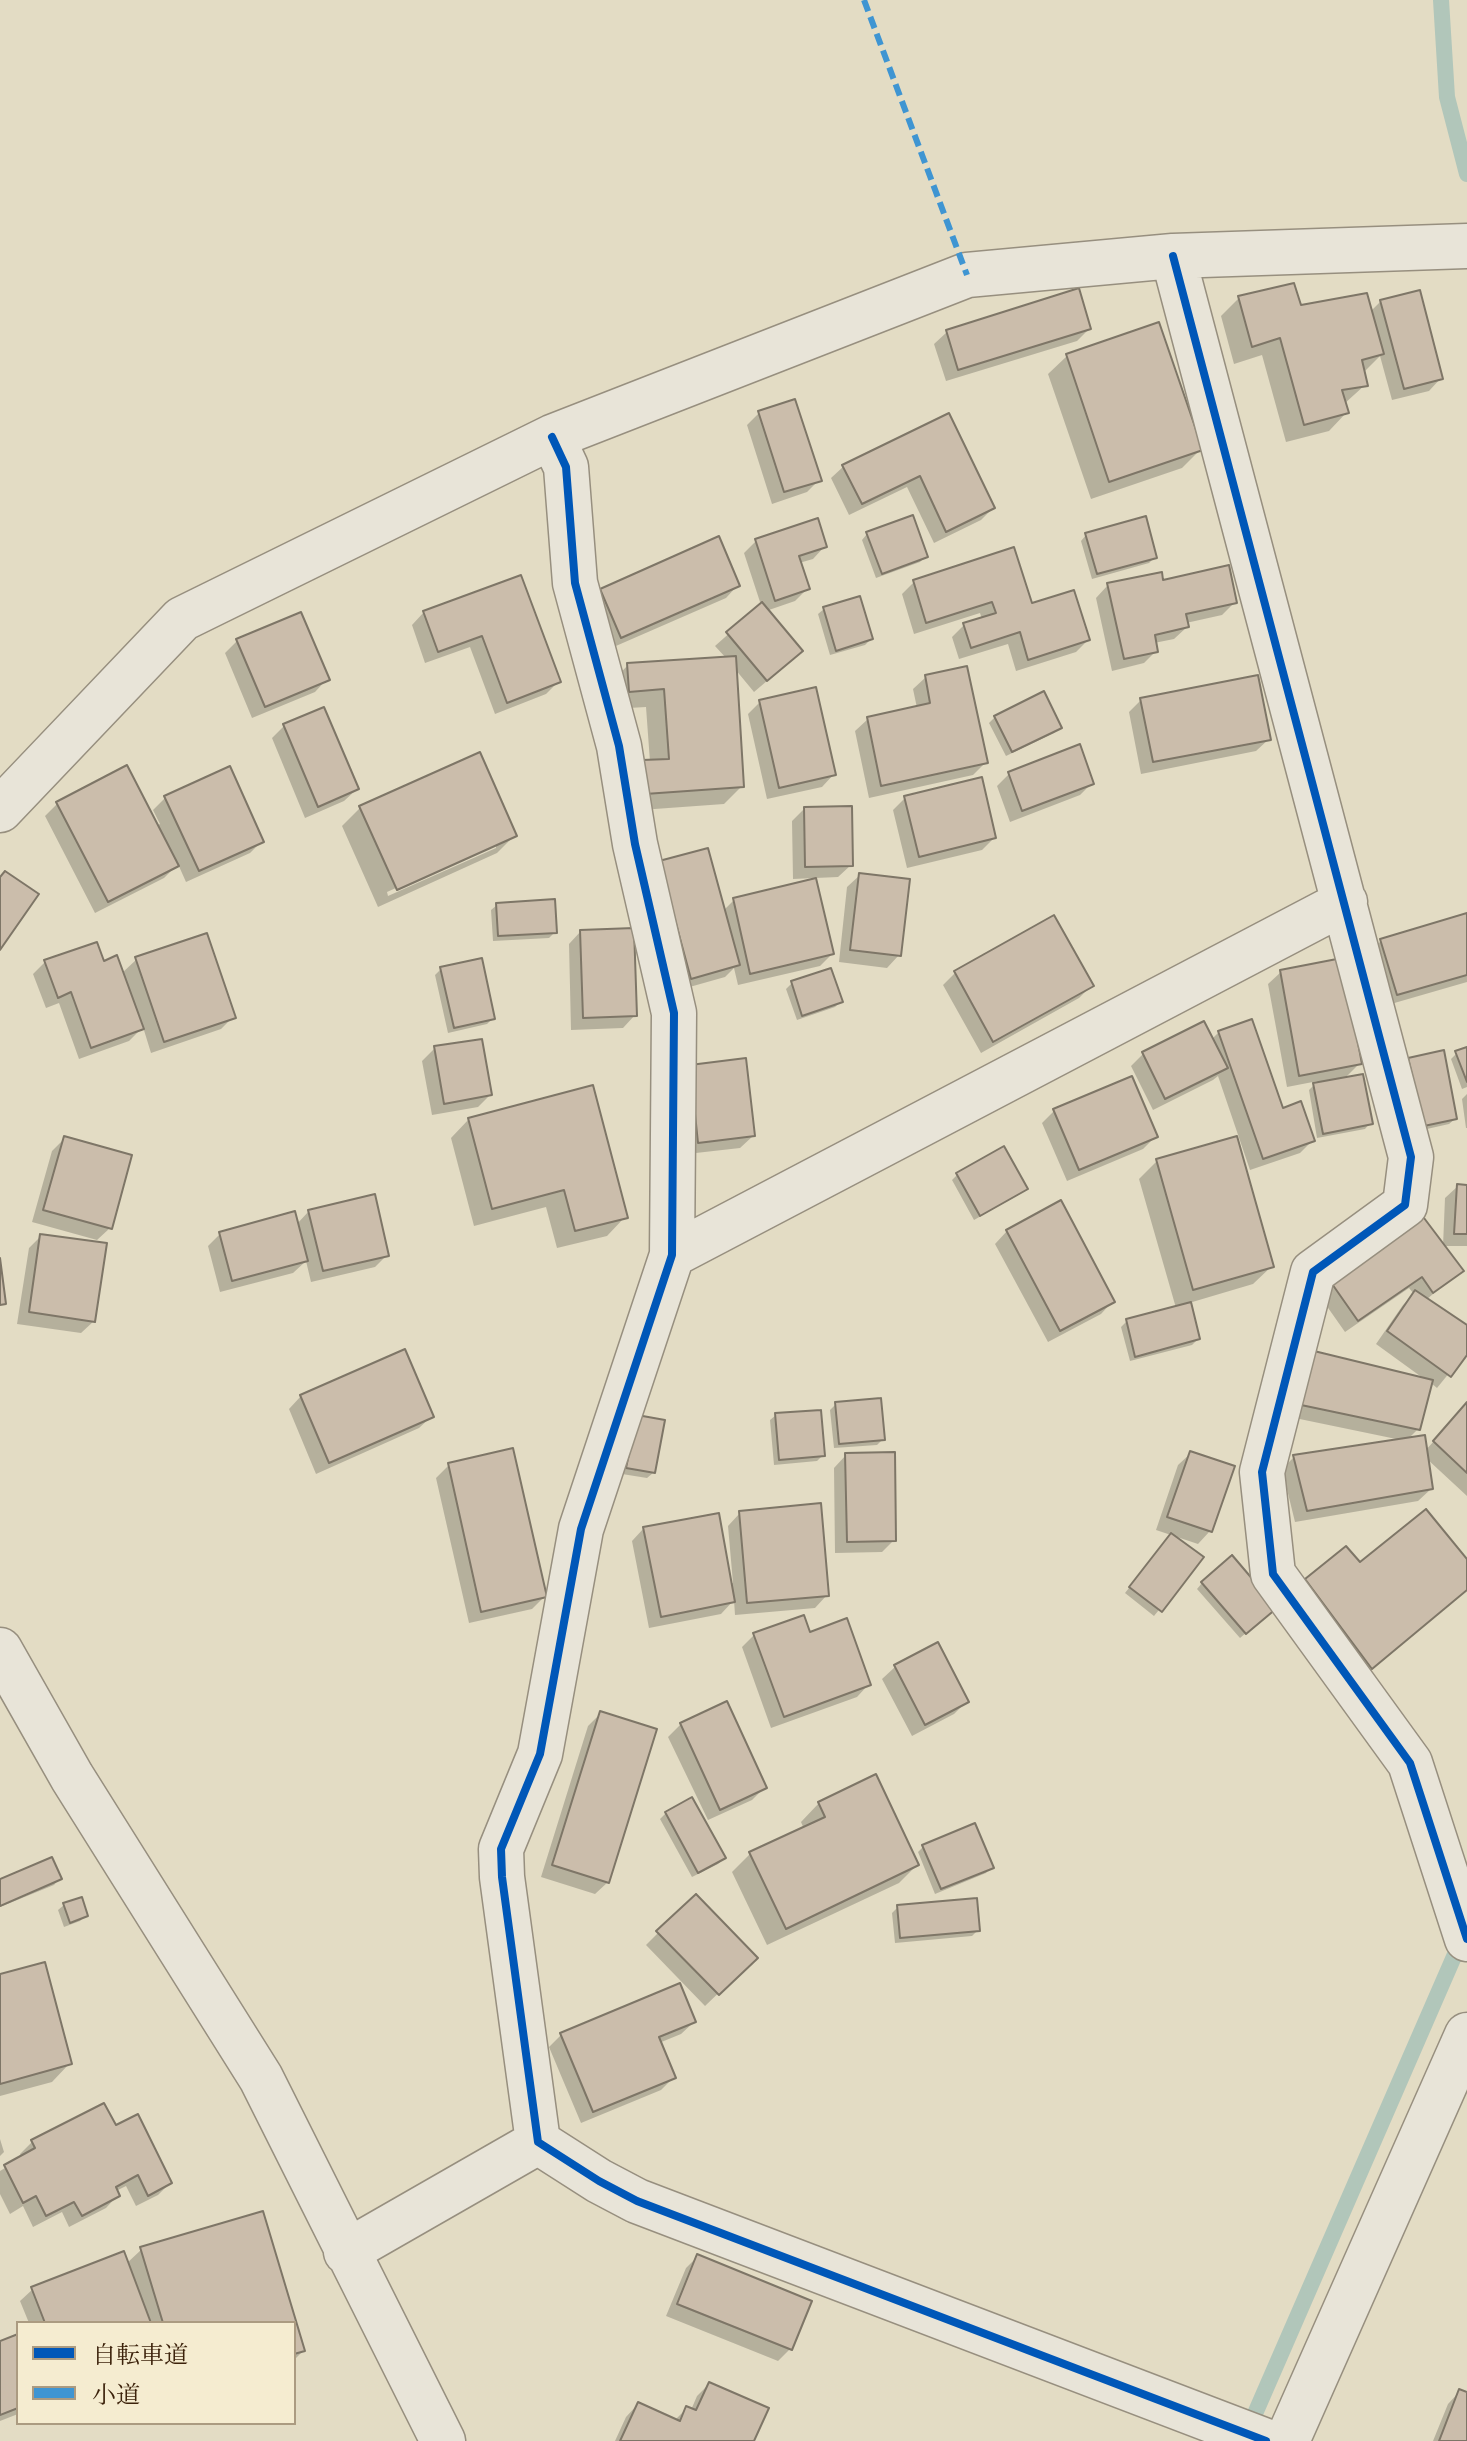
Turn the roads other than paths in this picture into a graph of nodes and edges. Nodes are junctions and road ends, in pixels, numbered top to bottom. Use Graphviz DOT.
graph roads {
  1 [pos="1467,246"];
  2 [pos="1173,256"];
  3 [pos="552,437"];
  4 [pos="0,810"];
  5 [pos="1345,902"];
  6 [pos="672,1255"];
  7 [pos="0,1650"];
  8 [pos="1467,1939"];
  9 [pos="1467,2035"];
  10 [pos="538,2142"];
  11 [pos="346,2252"];
  12 [pos="443,2441"];
  13 [pos="1266,2441"];
  14 [pos="1287,2441"];
  1 -- 2 [label="street"];
  2 -- 3 [label="street"];
  2 -- 5 [label="street"];
  3 -- 4 [label="street"];
  3 -- 6 [label="street"];
  5 -- 6 [label="street"];
  5 -- 8 [label="street"];
  6 -- 10 [label="street"];
  7 -- 11 [label="street"];
  9 -- 14 [label="street"];
  10 -- 11 [label="street"];
  10 -- 13 [label="street"];
  11 -- 12 [label="street"];
}
